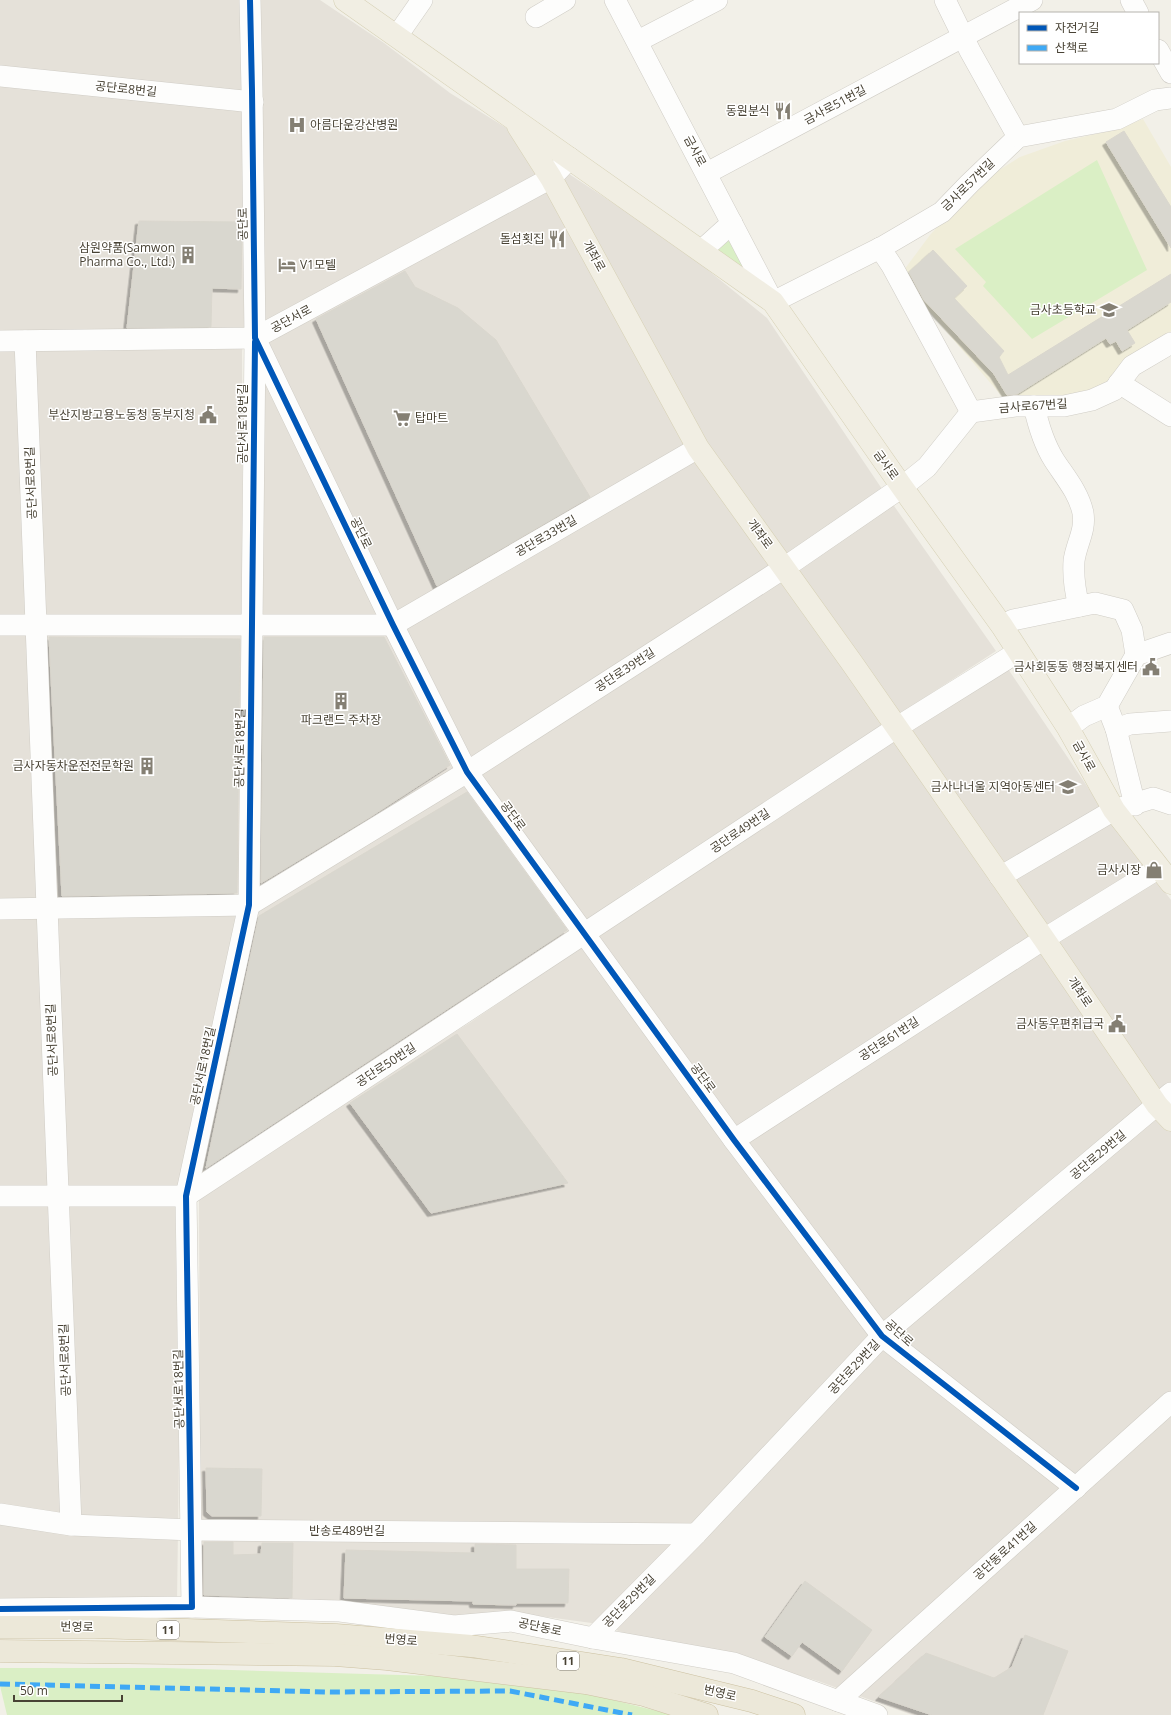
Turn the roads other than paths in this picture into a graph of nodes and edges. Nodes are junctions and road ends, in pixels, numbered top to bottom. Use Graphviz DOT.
graph roads {
  1 [pos="250,0"];
  2 [pos="345,0"];
  3 [pos="422,0"];
  4 [pos="565,0"];
  5 [pos="615,0"];
  6 [pos="718,0"];
  7 [pos="945,0"];
  8 [pos="1032,0"];
  9 [pos="1131,0"];
  10 [pos="1137,12"];
  11 [pos="536,17"];
  12 [pos="397,36"];
  13 [pos="964,37"];
  14 [pos="638,41"];
  15 [pos="1159,52"];
  16 [pos="1171,73"];
  17 [pos="0,76"];
  18 [pos="1171,98"];
  19 [pos="252,102"];
  20 [pos="512,117"];
  21 [pos="1018,138"];
  22 [pos="570,158"];
  23 [pos="706,173"];
  24 [pos="551,178"];
  25 [pos="732,223"];
  26 [pos="880,248"];
  27 [pos="701,251"];
  28 [pos="773,302"];
  29 [pos="255,338"];
  30 [pos="0,341"];
  31 [pos="25,341"];
  32 [pos="1171,344"];
  33 [pos="1119,383"];
  34 [pos="1034,406"];
  35 [pos="971,412"];
  36 [pos="1171,416"];
  37 [pos="698,448"];
  38 [pos="902,488"];
  39 [pos="784,568"];
  40 [pos="1079,606"];
  41 [pos="0,625"];
  42 [pos="36,625"];
  43 [pos="253,625"];
  44 [pos="393,625"];
  45 [pos="1002,626"];
  46 [pos="1171,642"];
  47 [pos="1018,652"];
  48 [pos="1136,655"];
  49 [pos="1108,706"];
  50 [pos="1171,721"];
  51 [pos="896,728"];
  52 [pos="1068,728"];
  53 [pos="1116,729"];
  54 [pos="467,772"];
  55 [pos="1171,804"];
  56 [pos="1135,805"];
  57 [pos="1114,810"];
  58 [pos="1165,876"];
  59 [pos="1000,877"];
  60 [pos="249,904"];
  61 [pos="47,908"];
  62 [pos="0,909"];
  63 [pos="585,934"];
  64 [pos="1044,939"];
  65 [pos="1166,1106"];
  66 [pos="734,1140"];
  67 [pos="0,1196"];
  68 [pos="58,1196"];
  69 [pos="186,1196"];
  70 [pos="882,1336"];
  71 [pos="1171,1402"];
  72 [pos="1076,1488"];
  73 [pos="0,1514"];
  74 [pos="71,1525"];
  75 [pos="192,1530"];
  76 [pos="696,1534"];
  77 [pos="192,1607"];
  78 [pos="0,1608"];
  79 [pos="0,1627"];
  80 [pos="593,1638"];
  81 [pos="336,1645"];
  82 [pos="0,1650"];
  83 [pos="838,1701"];
  84 [pos="707,1715"];
  85 [pos="794,1715"];
  86 [pos="877,1715"];
  1 -- 19 [label="street, 공단로"];
  2 -- 12 [label="main road, 개좌로"];
  3 -- 12 [label="street"];
  4 -- 11 [label="street"];
  5 -- 14 [label="street, 금사로"];
  6 -- 14 [label="street"];
  7 -- 13 [label="street"];
  8 -- 13 [label="street, 금사로51번길"];
  9 -- 10 [label="street"];
  12 -- 20 [label="main road, 개좌로"];
  13 -- 21 [label="street"];
  13 -- 23 [label="street, 금사로51번길"];
  14 -- 23 [label="street, 금사로"];
  15 -- 16 [label="street"];
  17 -- 19 [label="street, 공단로8번길"];
  18 -- 21 [label="street"];
  19 -- 29 [label="street, 공단로"];
  20 -- 22 [label="main road, 금사로"];
  20 -- 24 [label="main road, 개좌로"];
  21 -- 26 [label="street, 금사로57번길"];
  22 -- 24 [label="street, 공단서로"];
  22 -- 27 [label="main road, 금사로"];
  23 -- 25 [label="street, 금사로"];
  24 -- 29 [label="street, 공단서로"];
  24 -- 37 [label="main road, 개좌로"];
  25 -- 27 [label="street"];
  25 -- 28 [label="street, 금사로"];
  26 -- 28 [label="street, 금사로57번길"];
  26 -- 35 [label="street"];
  27 -- 28 [label="main road, 금사로"];
  28 -- 38 [label="main road, 금사로"];
  29 -- 31 [label="street, 공단서로"];
  29 -- 43 [label="street, 공단서로18번길"];
  29 -- 44 [label="street, 공단로"];
  30 -- 31 [label="street, 공단서로"];
  31 -- 42 [label="street, 공단서로8번길"];
  32 -- 33 [label="street, 금사로67번길"];
  33 -- 34 [label="street, 금사로67번길"];
  33 -- 36 [label="street"];
  34 -- 35 [label="street, 금사로67번길"];
  34 -- 40 [label="street"];
  35 -- 38 [label="street"];
  37 -- 39 [label="main road, 개좌로"];
  37 -- 44 [label="street, 공단로33번길"];
  38 -- 39 [label="street"];
  38 -- 45 [label="main road, 금사로"];
  39 -- 51 [label="main road, 개좌로"];
  39 -- 54 [label="street, 공단로39번길"];
  40 -- 45 [label="street"];
  40 -- 48 [label="street"];
  41 -- 42 [label="street"];
  42 -- 43 [label="street"];
  42 -- 61 [label="street, 공단서로8번길"];
  43 -- 44 [label="street"];
  43 -- 60 [label="street, 공단서로18번길"];
  44 -- 54 [label="street, 공단로"];
  45 -- 47 [label="main road, 금사로"];
  46 -- 48 [label="street"];
  47 -- 51 [label="street"];
  47 -- 52 [label="main road, 금사로"];
  48 -- 49 [label="street"];
  49 -- 52 [label="street"];
  49 -- 53 [label="street"];
  50 -- 53 [label="street"];
  51 -- 59 [label="main road, 개좌로"];
  51 -- 63 [label="street, 공단로49번길"];
  52 -- 57 [label="main road, 금사로"];
  53 -- 56 [label="street"];
  54 -- 60 [label="street"];
  54 -- 63 [label="street, 공단로"];
  55 -- 56 [label="street"];
  56 -- 57 [label="street"];
  57 -- 58 [label="main road, 금사로"];
  57 -- 59 [label="street"];
  58 -- 64 [label="street"];
  59 -- 64 [label="main road, 개좌로"];
  60 -- 61 [label="street"];
  60 -- 69 [label="street, 공단서로18번길"];
  61 -- 62 [label="street"];
  61 -- 68 [label="street, 공단서로8번길"];
  63 -- 66 [label="street, 공단로"];
  63 -- 69 [label="street, 공단로50번길"];
  64 -- 65 [label="main road, 개좌로"];
  64 -- 66 [label="street, 공단로61번길"];
  65 -- 70 [label="street, 공단로29번길"];
  66 -- 70 [label="street, 공단로"];
  67 -- 68 [label="street"];
  68 -- 69 [label="street"];
  68 -- 74 [label="street, 공단서로8번길"];
  69 -- 75 [label="street, 공단서로18번길"];
  70 -- 72 [label="street, 공단로"];
  70 -- 76 [label="street, 공단로29번길"];
  71 -- 72 [label="street, 공단동로41번길"];
  72 -- 83 [label="street, 공단동로41번길"];
  73 -- 74 [label="street, 반송로489번길"];
  74 -- 75 [label="street, 반송로489번길"];
  75 -- 76 [label="street, 반송로489번길"];
  75 -- 77 [label="street, 공단서로18번길"];
  76 -- 80 [label="street, 공단로29번길"];
  77 -- 78 [label="street"];
  77 -- 80 [label="street, 공단동로"];
  79 -- 81 [label="highway, 번영로 / 11"];
  80 -- 83 [label="street, 공단동로"];
  81 -- 82 [label="highway, 번영로 / 11"];
  81 -- 84 [label="highway, 번영로 / 11"];
  81 -- 85 [label="highway, 번영로 / 11"];
  83 -- 86 [label="street, 공단동로"];
}
